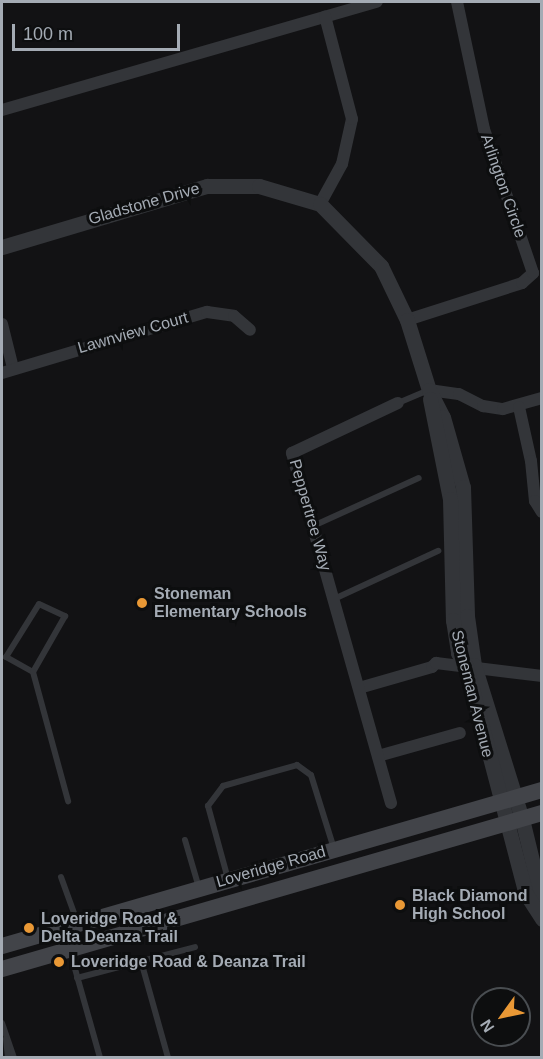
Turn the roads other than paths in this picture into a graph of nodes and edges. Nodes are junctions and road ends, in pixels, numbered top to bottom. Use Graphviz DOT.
graph roads {
  1 [pos="376,2"];
  2 [pos="457,2"];
  3 [pos="325,16"];
  4 [pos="2,110"];
  5 [pos="320,204"];
  6 [pos="2,247"];
  7 [pos="407,320"];
  8 [pos="2,324"];
  9 [pos="250,330"];
  10 [pos="7,371"];
  11 [pos="429,390"];
  12 [pos="542,398"];
  13 [pos="398,403"];
  14 [pos="519,407"];
  15 [pos="419,478"];
  16 [pos="542,512"];
  17 [pos="313,526"];
  18 [pos="438,551"];
  19 [pos="334,599"];
  20 [pos="464,666"];
  21 [pos="33,672"];
  22 [pos="542,676"];
  23 [pos="359,688"];
  24 [pos="460,732"];
  25 [pos="378,756"];
  26 [pos="542,790"];
  27 [pos="507,799"];
  28 [pos="68,801"];
  29 [pos="392,803"];
  30 [pos="542,813"];
  31 [pos="514,821"];
  32 [pos="185,840"];
  33 [pos="334,849"];
  34 [pos="537,857"];
  35 [pos="61,877"];
  36 [pos="228,880"];
  37 [pos="199,888"];
  38 [pos="542,901"];
  39 [pos="542,919"];
  40 [pos="78,925"];
  41 [pos="2,946"];
  42 [pos="195,946"];
  43 [pos="70,949"];
  44 [pos="141,961"];
  45 [pos="2,969"];
  46 [pos="77,978"];
  47 [pos="2,1023"];
  48 [pos="6,1039"];
  49 [pos="8,1058"];
  50 [pos="15,1058"];
  51 [pos="100,1058"];
  52 [pos="168,1058"];
  1 -- 3 [label="street"];
  2 -- 7 [label="street, Arlington Circle"];
  3 -- 4 [label="street"];
  3 -- 5 [label="street"];
  5 -- 6 [label="street, Gladstone Drive"];
  5 -- 7 [label="street, Gladstone Drive"];
  7 -- 11 [label="street, Stoneman Avenue"];
  8 -- 10 [label="street"];
  9 -- 10 [label="street, Lawnview Court"];
  11 -- 13 [label="lane, Peppertree Way"];
  11 -- 14 [label="street"];
  11 -- 20 [label="street, Stoneman Avenue"];
  12 -- 14 [label="street"];
  13 -- 17 [label="street, Peppertree Way"];
  14 -- 16 [label="street"];
  15 -- 17 [label="lane"];
  17 -- 19 [label="street, Peppertree Way"];
  18 -- 19 [label="lane"];
  19 -- 23 [label="street, Peppertree Way"];
  20 -- 22 [label="street"];
  20 -- 23 [label="street"];
  20 -- 27 [label="street, Stoneman Avenue"];
  21 -- 21 [label="lane"];
  21 -- 28 [label="lane"];
  23 -- 25 [label="street, Peppertree Way"];
  24 -- 25 [label="street"];
  25 -- 29 [label="street, Peppertree Way"];
  26 -- 27 [label="main road, Loveridge Road"];
  27 -- 31 [label="street, Stoneman Avenue"];
  27 -- 33 [label="main road, Loveridge Road"];
  30 -- 31 [label="main road, Loveridge Road"];
  31 -- 34 [label="street, Stoneman Avenue"];
  31 -- 39 [label="street, Stoneman Avenue"];
  31 -- 43 [label="main road, Loveridge Road"];
  32 -- 37 [label="lane"];
  33 -- 36 [label="main road, Loveridge Road"];
  33 -- 36 [label="lane"];
  34 -- 38 [label="street, Stoneman Avenue"];
  35 -- 40 [label="lane"];
  36 -- 37 [label="main road, Loveridge Road"];
  37 -- 40 [label="main road, Loveridge Road"];
  40 -- 41 [label="main road, Loveridge Road"];
  42 -- 44 [label="lane"];
  43 -- 45 [label="main road, Loveridge Road"];
  43 -- 46 [label="lane"];
  44 -- 46 [label="lane"];
  44 -- 52 [label="lane"];
  46 -- 51 [label="lane"];
  47 -- 48 [label="lane"];
  48 -- 49 [label="lane"];
  48 -- 50 [label="lane"];
}
